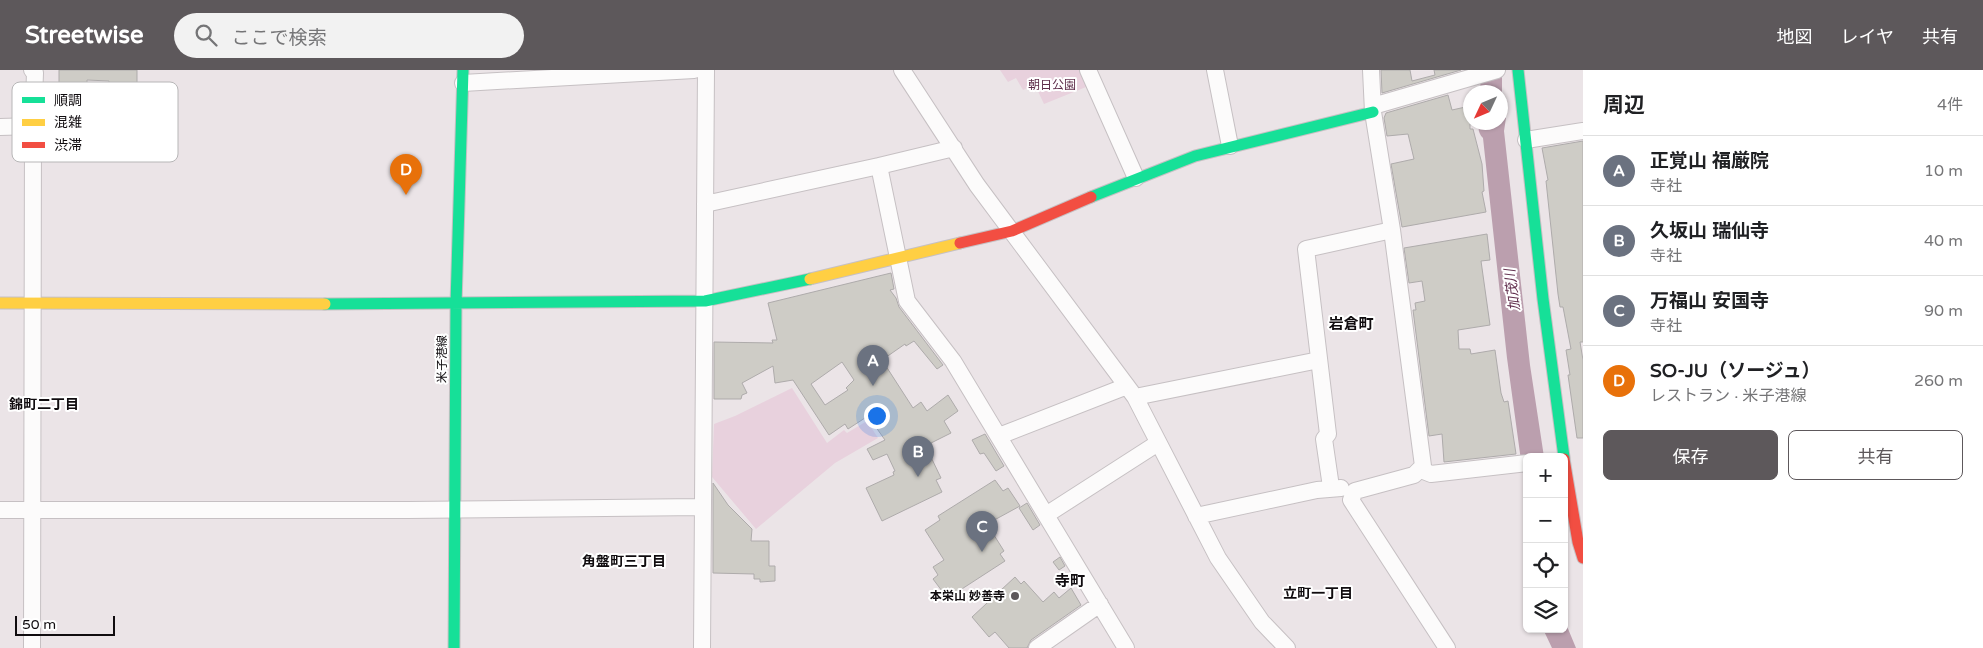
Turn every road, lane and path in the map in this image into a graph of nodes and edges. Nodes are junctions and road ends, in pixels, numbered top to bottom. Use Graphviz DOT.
graph roads {
  1 [pos="32,70"];
  2 [pos="694,70"];
  3 [pos="706,70"];
  4 [pos="902,70"];
  5 [pos="1088,70"];
  6 [pos="1215,70"];
  7 [pos="1372,70"];
  8 [pos="1497,70"];
  9 [pos="1518,70"];
  10 [pos="463,77"];
  11 [pos="35,82"];
  12 [pos="1373,109"];
  13 [pos="1583,131"];
  14 [pos="1526,140"];
  15 [pos="1230,146"];
  16 [pos="954,148"];
  17 [pos="33,162"];
  18 [pos="880,166"];
  19 [pos="1136,178"];
  20 [pos="705,204"];
  21 [pos="1392,230"];
  22 [pos="1012,231"];
  23 [pos="898,257"];
  24 [pos="705,301"];
  25 [pos="0,303"];
  26 [pos="33,304"];
  27 [pos="456,304"];
  28 [pos="1319,360"];
  29 [pos="1131,391"];
  30 [pos="999,436"];
  31 [pos="1158,443"];
  32 [pos="1563,453"];
  33 [pos="1523,464"];
  34 [pos="1421,470"];
  35 [pos="1568,483"];
  36 [pos="1331,487"];
  37 [pos="1352,494"];
  38 [pos="702,507"];
  39 [pos="0,510"];
  40 [pos="455,510"];
  41 [pos="34,511"];
  42 [pos="1046,514"];
  43 [pos="1196,516"];
  44 [pos="1583,558"];
  45 [pos="1100,604"];
  46 [pos="32,648"];
  47 [pos="454,648"];
  48 [pos="702,648"];
  49 [pos="1037,648"];
  50 [pos="1126,648"];
  51 [pos="1287,648"];
  52 [pos="1447,648"];
  1 -- 11 [label="street"];
  2 -- 10 [label="street"];
  3 -- 20 [label="street"];
  4 -- 16 [label="street"];
  5 -- 19 [label="street"];
  6 -- 15 [label="street"];
  7 -- 12 [label="street"];
  8 -- 12 [label="street"];
  9 -- 14 [label="street"];
  10 -- 27 [label="street, 米子港線"];
  12 -- 15 [label="street"];
  12 -- 21 [label="street"];
  13 -- 14 [label="street"];
  14 -- 32 [label="street"];
  15 -- 19 [label="street"];
  16 -- 18 [label="street"];
  16 -- 22 [label="street"];
  17 -- 26 [label="street"];
  18 -- 20 [label="street"];
  18 -- 23 [label="street"];
  19 -- 22 [label="street"];
  20 -- 24 [label="street"];
  21 -- 28 [label="street"];
  21 -- 34 [label="street"];
  22 -- 23 [label="street"];
  22 -- 29 [label="street"];
  23 -- 24 [label="street"];
  23 -- 30 [label="street"];
  24 -- 27 [label="street"];
  24 -- 38 [label="street"];
  25 -- 26 [label="street"];
  26 -- 27 [label="street"];
  26 -- 41 [label="street"];
  27 -- 40 [label="street, 米子港線"];
  28 -- 29 [label="street"];
  28 -- 36 [label="street"];
  29 -- 30 [label="street"];
  29 -- 31 [label="street"];
  30 -- 42 [label="street"];
  31 -- 42 [label="street"];
  31 -- 43 [label="street"];
  33 -- 34 [label="street"];
  34 -- 37 [label="street"];
  35 -- 44 [label="street"];
  36 -- 37 [label="street"];
  36 -- 43 [label="street"];
  37 -- 52 [label="street"];
  38 -- 40 [label="street"];
  38 -- 48 [label="street"];
  39 -- 41 [label="street"];
  40 -- 41 [label="street"];
  40 -- 47 [label="street, 米子港線"];
  41 -- 46 [label="street"];
  42 -- 45 [label="street"];
  43 -- 51 [label="street"];
  45 -- 49 [label="street"];
  45 -- 50 [label="street"];
}
